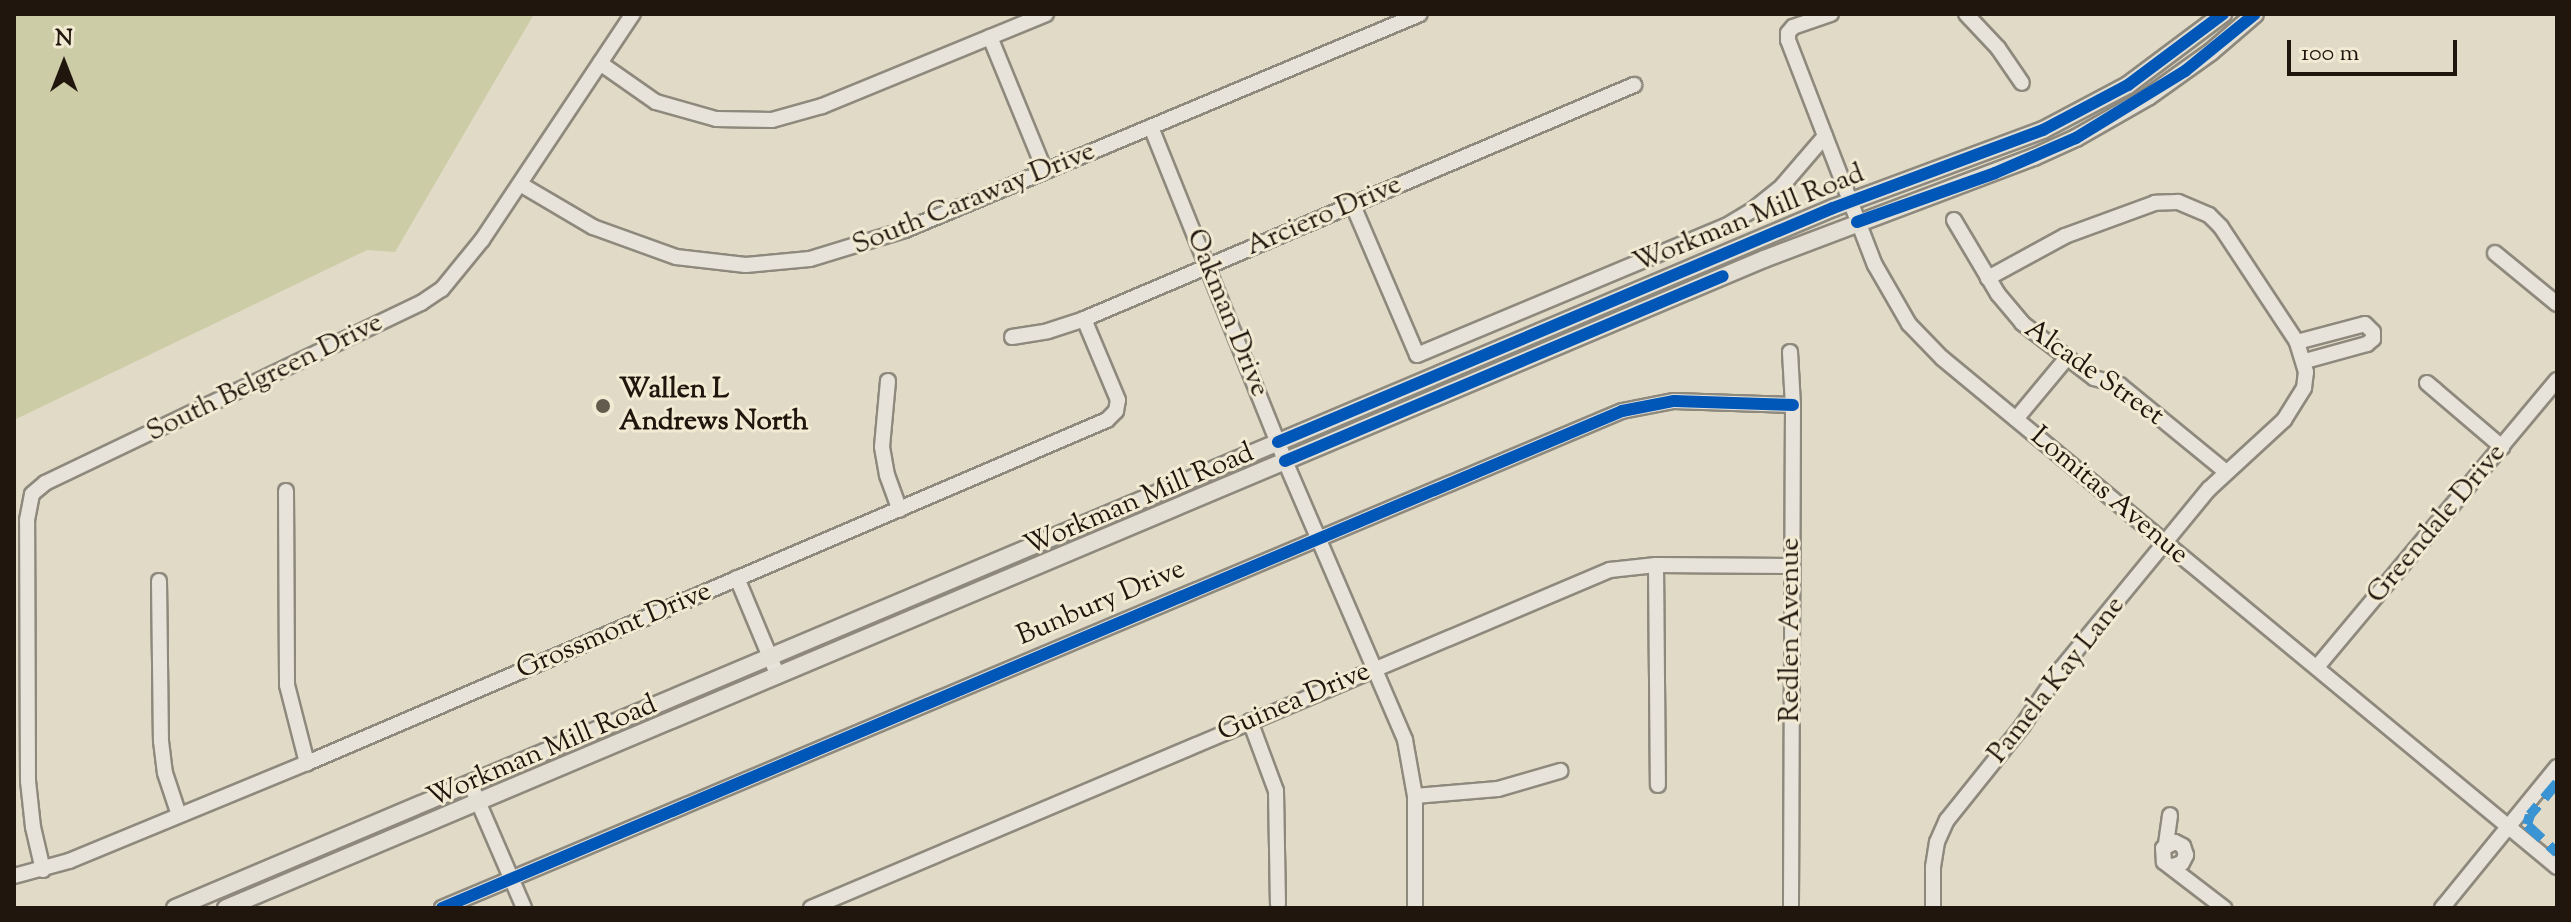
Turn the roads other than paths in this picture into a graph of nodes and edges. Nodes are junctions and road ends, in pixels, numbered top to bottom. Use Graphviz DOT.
graph roads {
  1 [pos="633,14"];
  2 [pos="1046,14"];
  3 [pos="1420,14"];
  4 [pos="1831,14"];
  5 [pos="1966,14"];
  6 [pos="2223,14"];
  7 [pos="2255,14"];
  8 [pos="990,37"];
  9 [pos="600,63"];
  10 [pos="2022,83"];
  11 [pos="1634,85"];
  12 [pos="1151,127"];
  13 [pos="1825,136"];
  14 [pos="1045,171"];
  15 [pos="520,184"];
  16 [pos="1849,202"];
  17 [pos="1352,203"];
  18 [pos="1954,220"];
  19 [pos="1857,222"];
  20 [pos="2495,253"];
  21 [pos="1209,266"];
  22 [pos="1988,278"];
  23 [pos="2557,304"];
  24 [pos="1084,319"];
  25 [pos="1012,337"];
  26 [pos="2297,342"];
  27 [pos="1790,352"];
  28 [pos="2066,359"];
  29 [pos="2305,361"];
  30 [pos="2557,380"];
  31 [pos="888,381"];
  32 [pos="2427,383"];
  33 [pos="1793,405"];
  34 [pos="2016,419"];
  35 [pos="1278,442"];
  36 [pos="2502,447"];
  37 [pos="1285,461"];
  38 [pos="2225,471"];
  39 [pos="286,491"];
  40 [pos="900,510"];
  41 [pos="1319,537"];
  42 [pos="2165,542"];
  43 [pos="1656,565"];
  44 [pos="1791,566"];
  45 [pos="737,578"];
  46 [pos="159,581"];
  47 [pos="769,656"];
  48 [pos="2317,667"];
  49 [pos="1374,669"];
  50 [pos="778,676"];
  51 [pos="1250,721"];
  52 [pos="307,763"];
  53 [pos="2557,767"];
  54 [pos="1560,771"];
  55 [pos="470,783"];
  56 [pos="1658,785"];
  57 [pos="1415,796"];
  58 [pos="479,802"];
  59 [pos="179,815"];
  60 [pos="2170,815"];
  61 [pos="2508,827"];
  62 [pos="2557,867"];
  63 [pos="43,870"];
  64 [pos="14,876"];
  65 [pos="512,878"];
  66 [pos="1278,904"];
  67 [pos="175,908"];
  68 [pos="226,908"];
  69 [pos="442,908"];
  70 [pos="524,908"];
  71 [pos="811,908"];
  72 [pos="1415,908"];
  73 [pos="1791,908"];
  74 [pos="1933,908"];
  75 [pos="2224,908"];
  76 [pos="2442,908"];
  1 -- 9 [label="street, South Belgreen Drive"];
  2 -- 8 [label="street"];
  3 -- 12 [label="street, South Caraway Drive"];
  4 -- 13 [label="street, Lomitas Avenue"];
  5 -- 10 [label="street"];
  6 -- 16 [label="main road, Workman Mill Road"];
  7 -- 19 [label="main road, Workman Mill Road"];
  8 -- 9 [label="street"];
  8 -- 14 [label="street"];
  9 -- 15 [label="street, South Belgreen Drive"];
  11 -- 17 [label="street, Arciero Drive"];
  12 -- 14 [label="street, South Caraway Drive"];
  12 -- 21 [label="street, Oakman Drive"];
  13 -- 16 [label="street, Lomitas Avenue"];
  13 -- 17 [label="street"];
  14 -- 15 [label="street, South Caraway Drive"];
  15 -- 63 [label="street, South Belgreen Drive"];
  16 -- 19 [label="street, Lomitas Avenue"];
  16 -- 35 [label="main road, Workman Mill Road"];
  17 -- 21 [label="street, Arciero Drive"];
  18 -- 22 [label="street, Alcade Street"];
  19 -- 34 [label="street, Lomitas Avenue"];
  19 -- 37 [label="main road, Workman Mill Road"];
  20 -- 23 [label="street"];
  21 -- 24 [label="street, Arciero Drive"];
  21 -- 35 [label="street, Oakman Drive"];
  22 -- 26 [label="street"];
  22 -- 28 [label="street, Alcade Street"];
  24 -- 25 [label="street, Arciero Drive"];
  24 -- 40 [label="street, Grossmont Drive"];
  26 -- 29 [label="street"];
  26 -- 29 [label="street"];
  27 -- 33 [label="street, Redlen Avenue"];
  28 -- 34 [label="street"];
  28 -- 38 [label="street, Alcade Street"];
  29 -- 38 [label="street, Pamela Kay Lane"];
  30 -- 36 [label="street, Greendale Drive"];
  31 -- 40 [label="street"];
  32 -- 36 [label="street"];
  33 -- 41 [label="street, Bunbury Drive"];
  33 -- 44 [label="street, Redlen Avenue"];
  34 -- 42 [label="street, Lomitas Avenue"];
  35 -- 37 [label="street, Oakman Drive"];
  35 -- 47 [label="main road, Workman Mill Road"];
  36 -- 48 [label="street, Greendale Drive"];
  37 -- 41 [label="street, Oakman Drive"];
  37 -- 50 [label="main road, Workman Mill Road"];
  38 -- 42 [label="street, Pamela Kay Lane"];
  39 -- 52 [label="street"];
  40 -- 45 [label="street, Grossmont Drive"];
  41 -- 49 [label="street, Oakman Drive"];
  41 -- 65 [label="street, Bunbury Drive"];
  42 -- 48 [label="street, Lomitas Avenue"];
  42 -- 74 [label="street, Pamela Kay Lane"];
  43 -- 44 [label="street, Guinea Drive"];
  43 -- 49 [label="street, Guinea Drive"];
  43 -- 56 [label="street"];
  44 -- 73 [label="street, Redlen Avenue"];
  45 -- 47 [label="street"];
  45 -- 52 [label="street, Grossmont Drive"];
  46 -- 59 [label="street"];
  47 -- 50 [label="street"];
  47 -- 55 [label="main road, Workman Mill Road"];
  48 -- 61 [label="street, Lomitas Avenue"];
  49 -- 51 [label="street, Guinea Drive"];
  49 -- 57 [label="street, Oakman Drive"];
  50 -- 58 [label="main road, Workman Mill Road"];
  51 -- 66 [label="street"];
  51 -- 71 [label="street, Guinea Drive"];
  52 -- 59 [label="street, Grossmont Drive"];
  53 -- 61 [label="street"];
  54 -- 57 [label="street"];
  55 -- 58 [label="street"];
  55 -- 67 [label="main road, Workman Mill Road"];
  57 -- 72 [label="street, Oakman Drive"];
  58 -- 65 [label="street"];
  58 -- 68 [label="main road, Workman Mill Road"];
  59 -- 63 [label="street, Grossmont Drive"];
  60 -- 75 [label="street"];
  61 -- 62 [label="street, Lomitas Avenue"];
  61 -- 76 [label="street"];
  63 -- 64 [label="street, Grossmont Drive"];
  65 -- 69 [label="street, Bunbury Drive"];
  65 -- 70 [label="street"];
}
